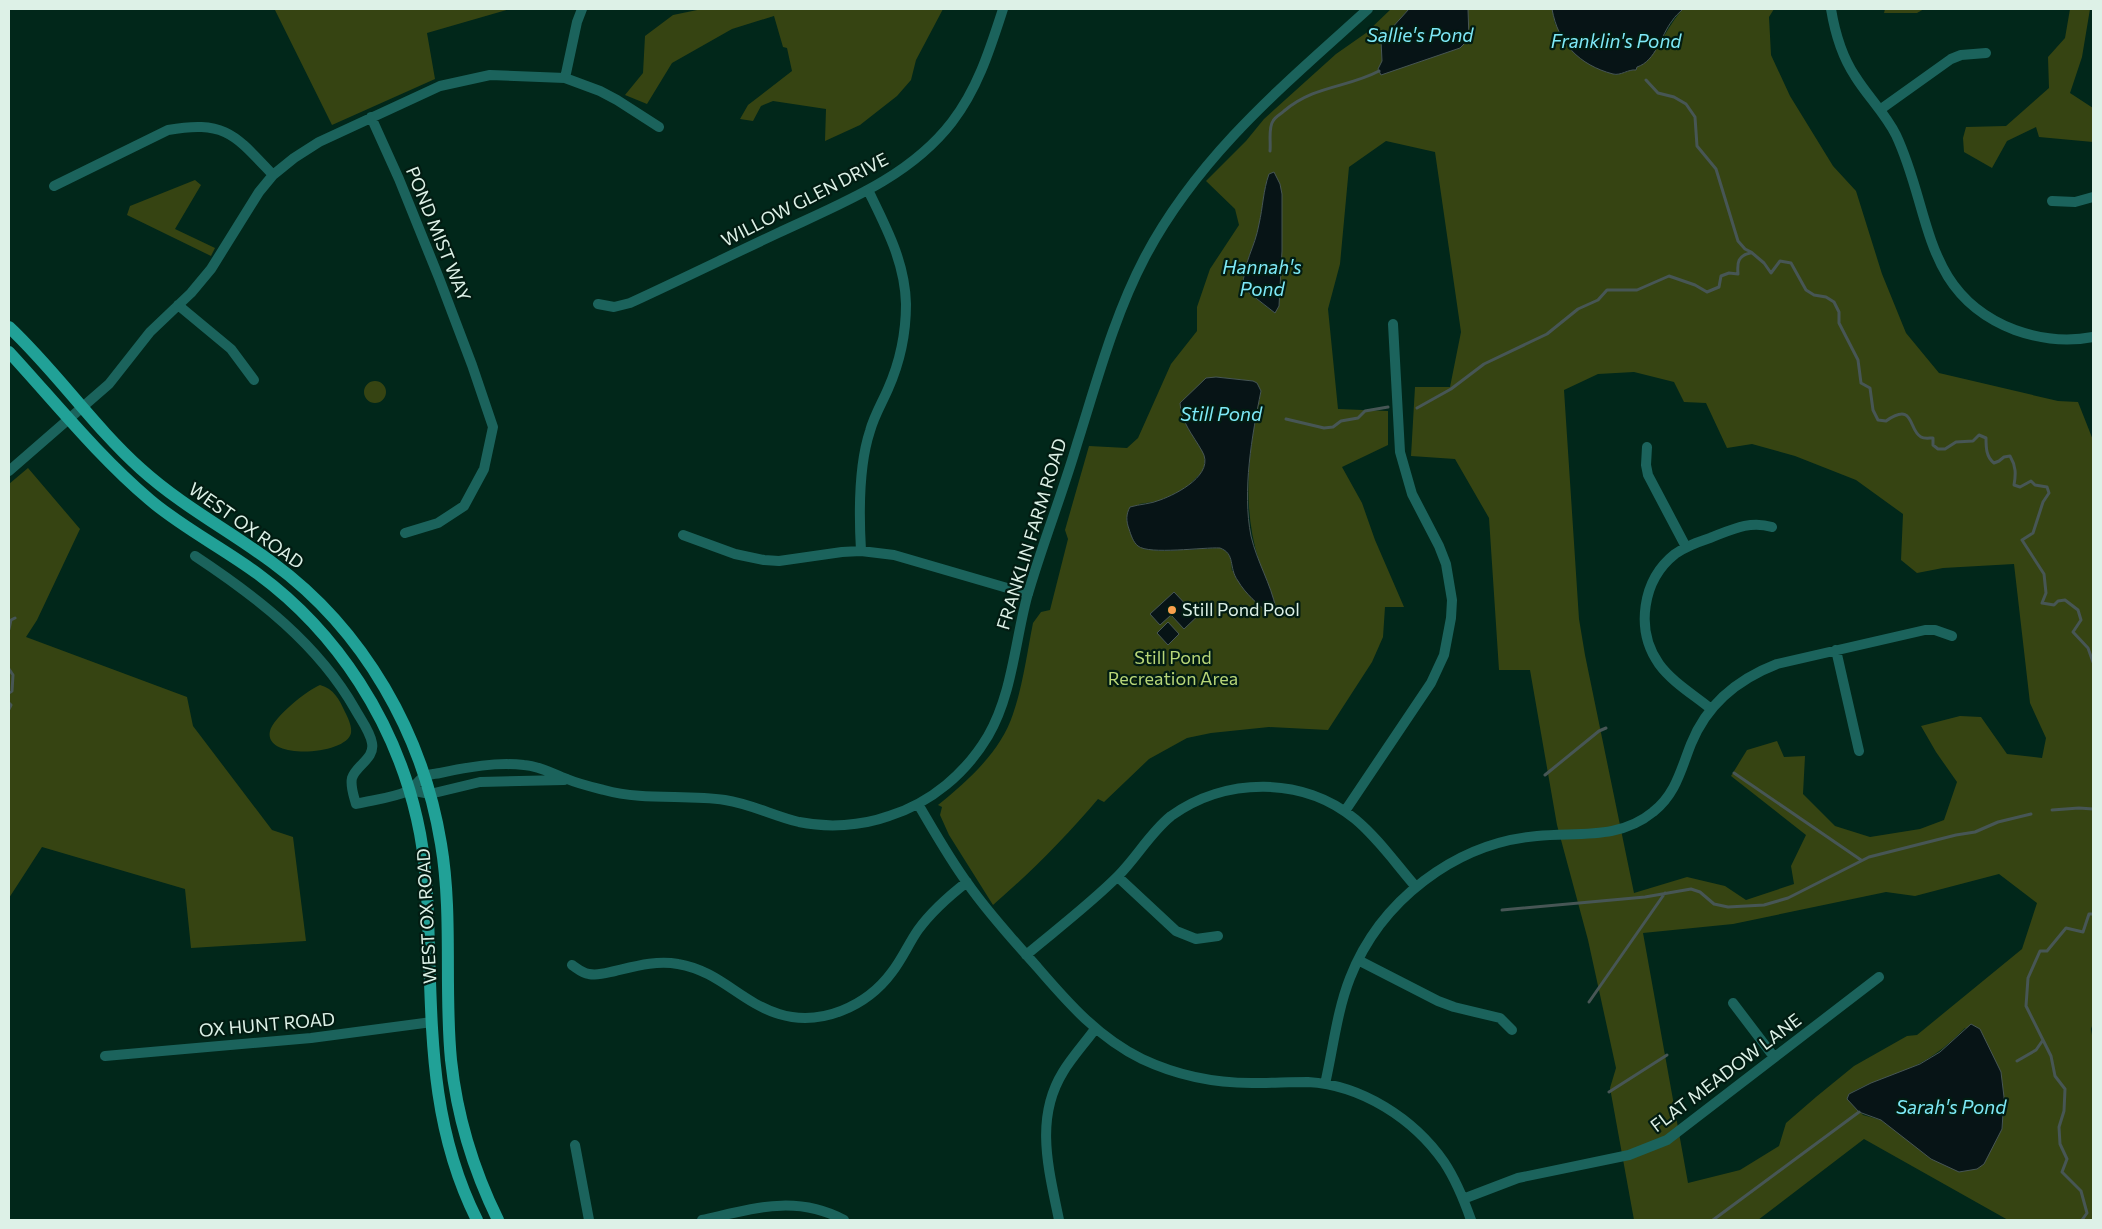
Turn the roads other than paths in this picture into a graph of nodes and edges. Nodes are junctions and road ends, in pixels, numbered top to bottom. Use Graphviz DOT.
graph roads {
  1 [pos="582,9"];
  2 [pos="1003,9"];
  3 [pos="1368,9"];
  4 [pos="1831,9"];
  5 [pos="1986,53"];
  6 [pos="565,78"];
  7 [pos="1881,109"];
  8 [pos="372,116"];
  9 [pos="659,127"];
  10 [pos="273,175"];
  11 [pos="54,186"];
  12 [pos="868,190"];
  13 [pos="2093,197"];
  14 [pos="2052,201"];
  15 [pos="598,304"];
  16 [pos="178,305"];
  17 [pos="1392,324"];
  18 [pos="9,327"];
  19 [pos="2093,336"];
  20 [pos="9,352"];
  21 [pos="254,380"];
  22 [pos="84,408"];
  23 [pos="69,418"];
  24 [pos="1647,447"];
  25 [pos="9,471"];
  26 [pos="1772,527"];
  27 [pos="405,533"];
  28 [pos="683,535"];
  29 [pos="1686,547"];
  30 [pos="862,551"];
  31 [pos="195,556"];
  32 [pos="1028,594"];
  33 [pos="1952,636"];
  34 [pos="1836,650"];
  35 [pos="1711,709"];
  36 [pos="1859,751"];
  37 [pos="424,776"];
  38 [pos="568,780"];
  39 [pos="410,790"];
  40 [pos="430,794"];
  41 [pos="918,804"];
  42 [pos="1345,811"];
  43 [pos="1118,877"];
  44 [pos="967,882"];
  45 [pos="1416,887"];
  46 [pos="1218,936"];
  47 [pos="1026,955"];
  48 [pos="1358,960"];
  49 [pos="572,965"];
  50 [pos="1879,977"];
  51 [pos="1733,1003"];
  52 [pos="432,1022"];
  53 [pos="1095,1029"];
  54 [pos="1512,1030"];
  55 [pos="105,1056"];
  56 [pos="1774,1057"];
  57 [pos="1325,1084"];
  58 [pos="575,1145"];
  59 [pos="1463,1199"];
  60 [pos="494,1219"];
  61 [pos="477,1220"];
  62 [pos="589,1220"];
  63 [pos="702,1220"];
  64 [pos="844,1220"];
  65 [pos="1059,1220"];
  66 [pos="1471,1220"];
  1 -- 6 [label="street"];
  2 -- 12 [label="street, WILLOW GLEN DRIVE"];
  3 -- 32 [label="street, FRANKLIN FARM ROAD"];
  4 -- 7 [label="street"];
  5 -- 7 [label="street"];
  6 -- 8 [label="street"];
  6 -- 9 [label="street"];
  7 -- 19 [label="street"];
  8 -- 10 [label="street"];
  8 -- 27 [label="street, POND MIST WAY"];
  10 -- 11 [label="street"];
  10 -- 16 [label="street"];
  12 -- 15 [label="street, WILLOW GLEN DRIVE"];
  12 -- 30 [label="street"];
  13 -- 14 [label="street"];
  16 -- 21 [label="street"];
  16 -- 22 [label="street"];
  17 -- 42 [label="street"];
  18 -- 22 [label="main road, WEST OX ROAD"];
  20 -- 23 [label="main road, WEST OX ROAD"];
  22 -- 23 [label="street"];
  22 -- 37 [label="main road, WEST OX ROAD"];
  23 -- 25 [label="street"];
  23 -- 39 [label="main road, WEST OX ROAD"];
  24 -- 29 [label="street"];
  26 -- 29 [label="street"];
  28 -- 30 [label="street"];
  29 -- 35 [label="street"];
  30 -- 32 [label="street"];
  31 -- 39 [label="street"];
  32 -- 41 [label="street, FRANKLIN FARM ROAD"];
  33 -- 34 [label="street"];
  34 -- 35 [label="street"];
  34 -- 36 [label="street"];
  35 -- 45 [label="street"];
  37 -- 38 [label="street, FRANKLIN FARM ROAD"];
  37 -- 39 [label="street"];
  37 -- 40 [label="main road, WEST OX ROAD"];
  38 -- 40 [label="street, FRANKLIN FARM ROAD"];
  38 -- 41 [label="street, FRANKLIN FARM ROAD"];
  39 -- 40 [label="street, FRANKLIN FARM ROAD"];
  39 -- 52 [label="main road, WEST OX ROAD"];
  40 -- 60 [label="main road, WEST OX ROAD"];
  41 -- 44 [label="street"];
  42 -- 43 [label="street"];
  42 -- 45 [label="street"];
  43 -- 46 [label="street"];
  43 -- 47 [label="street"];
  44 -- 47 [label="street"];
  44 -- 49 [label="street"];
  45 -- 48 [label="street"];
  47 -- 53 [label="street"];
  48 -- 54 [label="street"];
  48 -- 57 [label="street"];
  50 -- 56 [label="street, FLAT MEADOW LANE"];
  51 -- 56 [label="street"];
  52 -- 55 [label="street, OX HUNT ROAD"];
  52 -- 61 [label="main road, WEST OX ROAD"];
  53 -- 57 [label="street"];
  53 -- 65 [label="street"];
  56 -- 59 [label="street, FLAT MEADOW LANE"];
  57 -- 59 [label="street"];
  58 -- 62 [label="street"];
  59 -- 66 [label="street"];
  63 -- 64 [label="street"];
}
